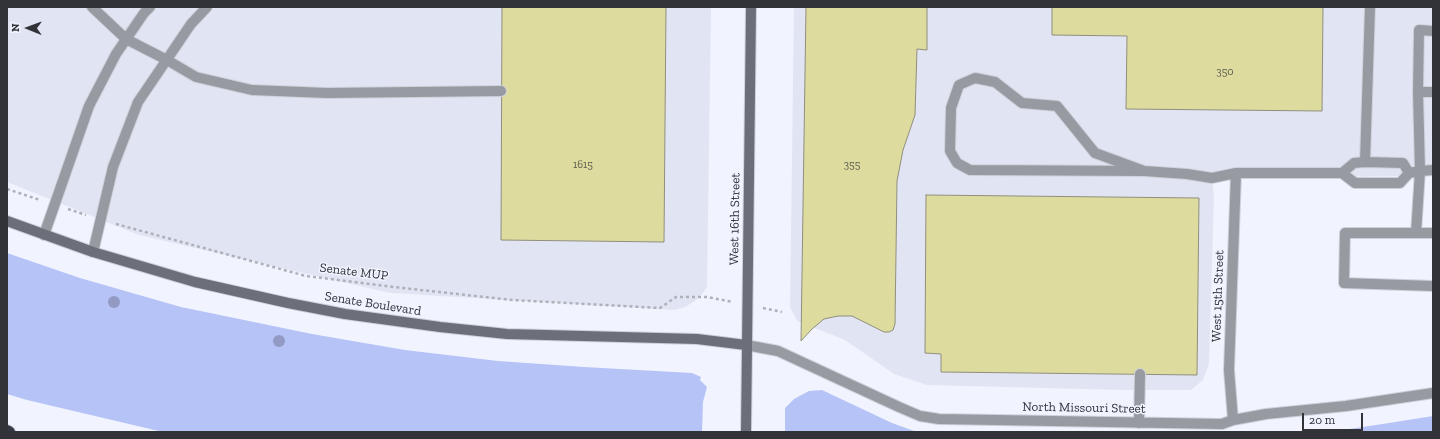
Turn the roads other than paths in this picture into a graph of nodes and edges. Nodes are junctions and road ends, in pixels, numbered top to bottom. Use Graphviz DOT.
graph roads {
  1 [pos="92,7"];
  2 [pos="150,7"];
  3 [pos="206,7"];
  4 [pos="751,7"];
  5 [pos="1370,7"];
  6 [pos="1433,31"];
  7 [pos="126,39"];
  8 [pos="167,60"];
  9 [pos="501,90"];
  10 [pos="1418,92"];
  11 [pos="1433,92"];
  12 [pos="1365,162"];
  13 [pos="1420,170"];
  14 [pos="1433,170"];
  15 [pos="1144,172"];
  16 [pos="1236,173"];
  17 [pos="1342,173"];
  18 [pos="1409,173"];
  19 [pos="7,221"];
  20 [pos="1416,233"];
  21 [pos="1433,234"];
  22 [pos="44,235"];
  23 [pos="93,252"];
  24 [pos="1433,286"];
  25 [pos="746,345"];
  26 [pos="1140,374"];
  27 [pos="1433,393"];
  28 [pos="1233,420"];
  29 [pos="1139,422"];
  30 [pos="746,432"];
  1 -- 7 [label="lane"];
  2 -- 7 [label="lane"];
  3 -- 8 [label="lane"];
  4 -- 25 [label="street, West 16th Street"];
  5 -- 12 [label="lane"];
  6 -- 10 [label="lane"];
  7 -- 8 [label="lane"];
  7 -- 22 [label="lane"];
  8 -- 9 [label="lane"];
  8 -- 23 [label="lane"];
  10 -- 11 [label="lane"];
  10 -- 13 [label="lane"];
  12 -- 17 [label="lane"];
  12 -- 18 [label="lane"];
  13 -- 14 [label="lane"];
  13 -- 18 [label="lane"];
  13 -- 20 [label="lane"];
  15 -- 15 [label="lane"];
  15 -- 16 [label="lane"];
  16 -- 17 [label="lane"];
  16 -- 28 [label="lane, West 15th Street"];
  17 -- 18 [label="lane"];
  19 -- 22 [label="street, Senate Boulevard"];
  20 -- 21 [label="lane"];
  20 -- 24 [label="lane"];
  22 -- 23 [label="street, Senate Boulevard"];
  23 -- 25 [label="street, Senate Boulevard"];
  25 -- 29 [label="lane, North Missouri Street"];
  25 -- 30 [label="street, West 16th Street"];
  26 -- 29 [label="lane"];
  27 -- 28 [label="lane, North Missouri Street"];
  28 -- 29 [label="lane, North Missouri Street"];
}
